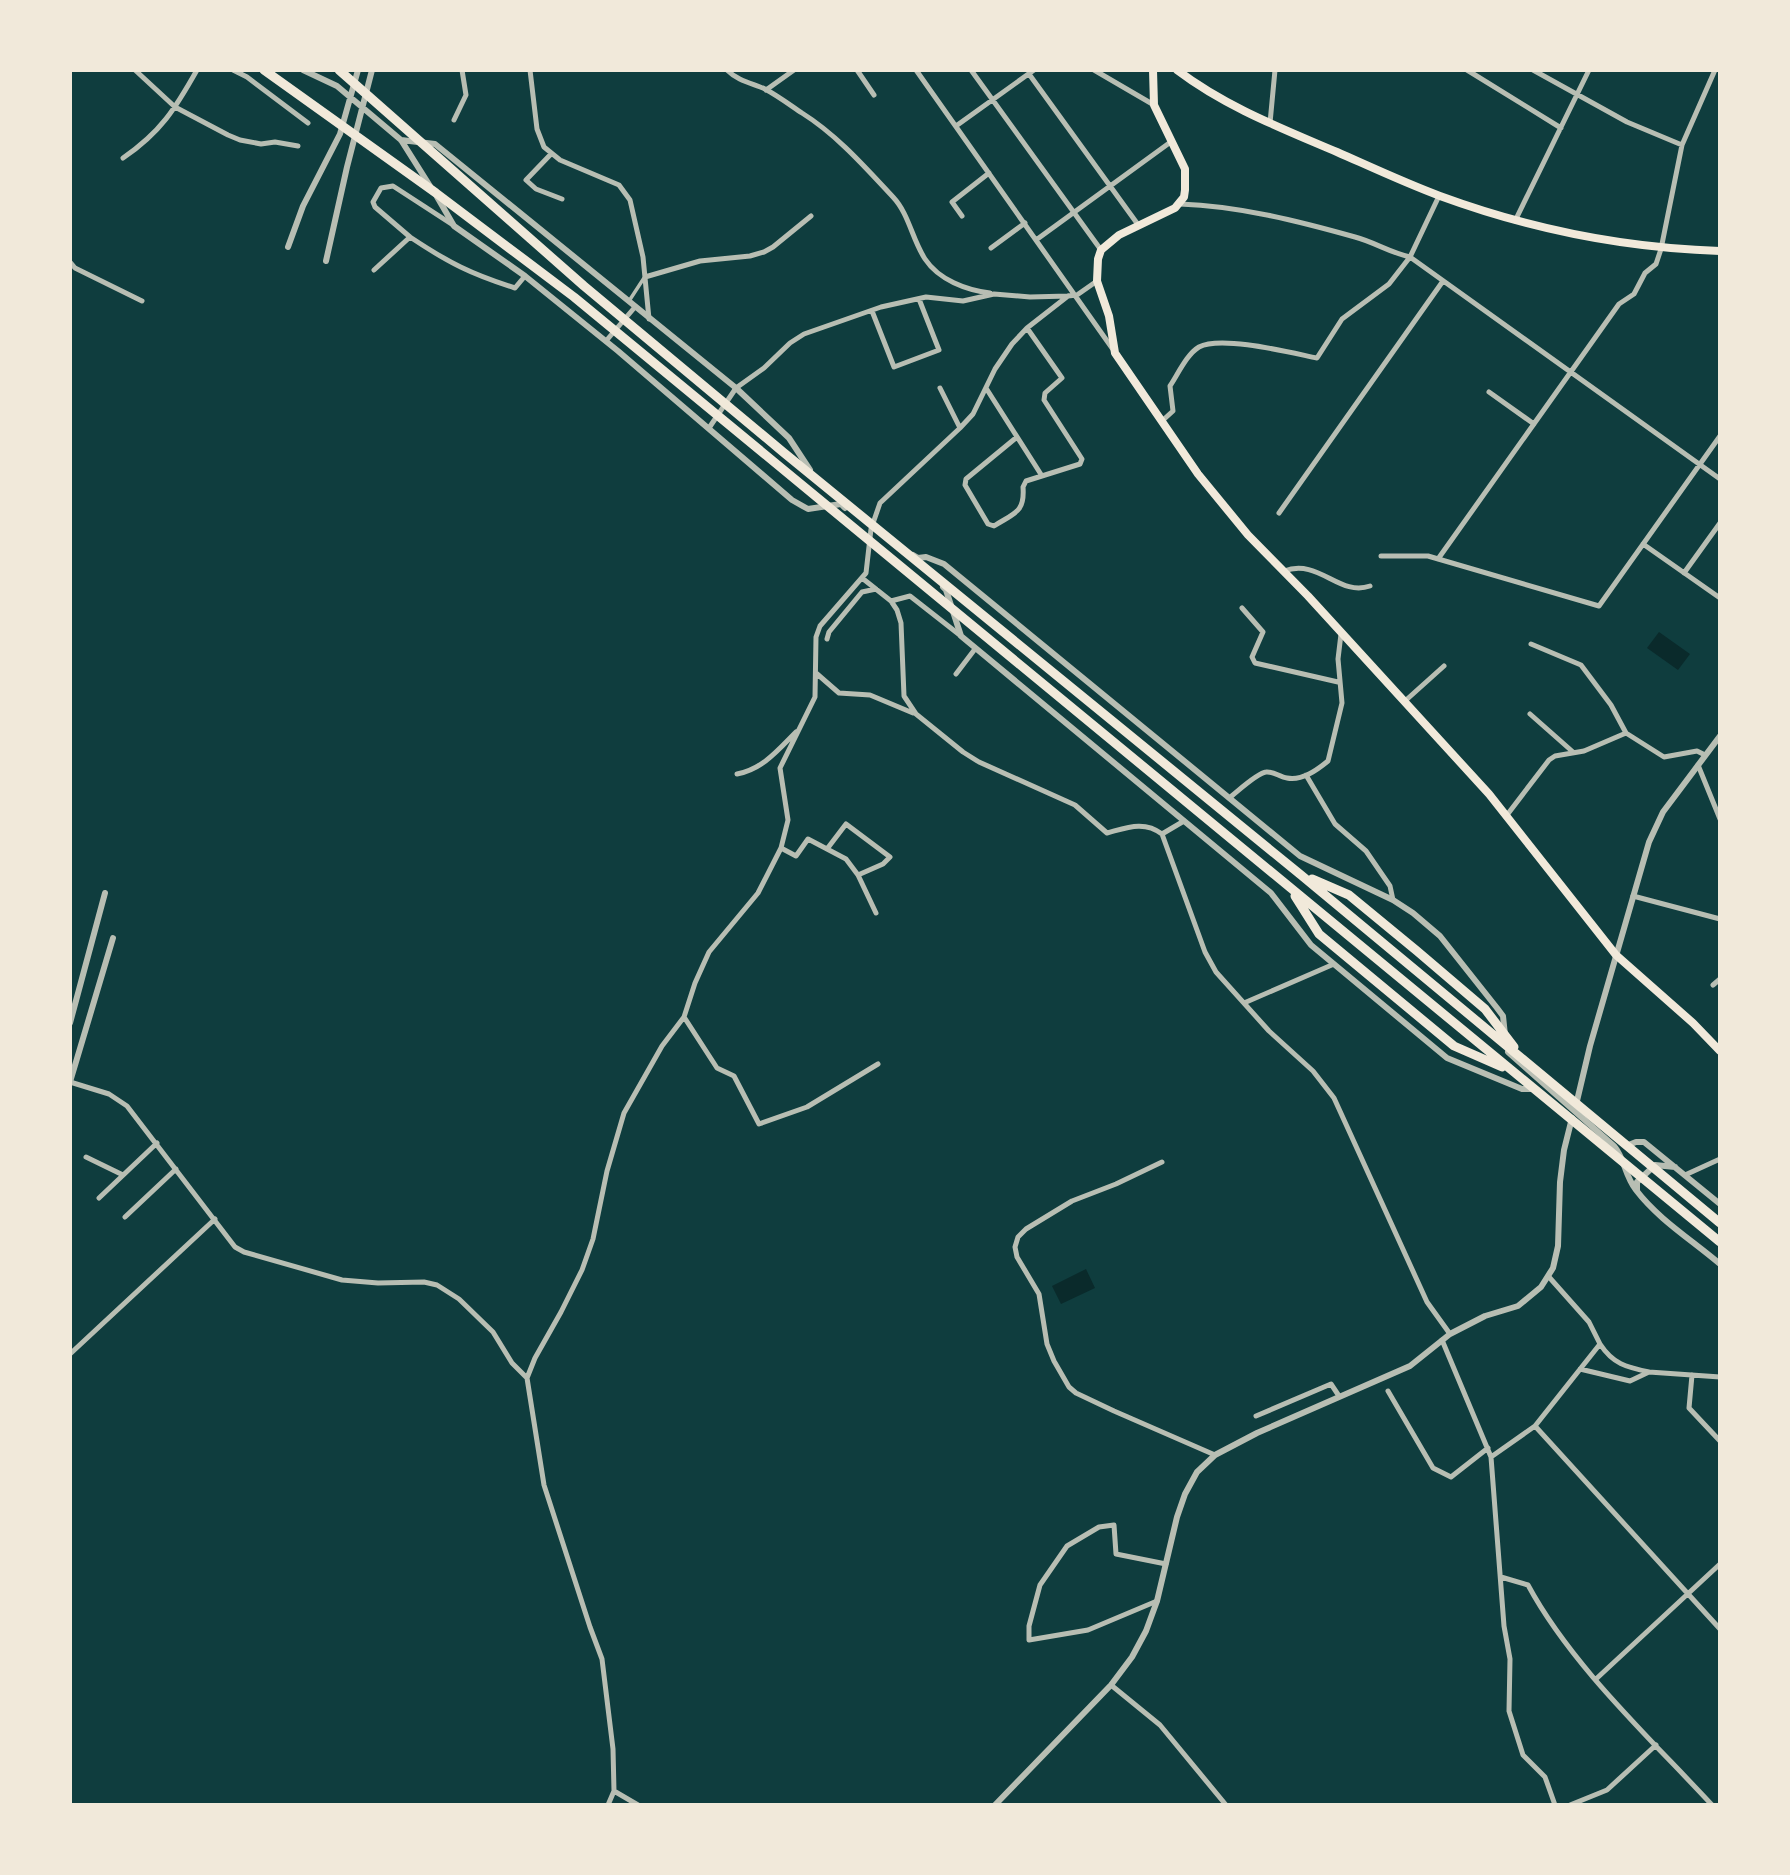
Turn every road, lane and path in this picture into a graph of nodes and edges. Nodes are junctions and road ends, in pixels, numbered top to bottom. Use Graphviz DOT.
graph roads {
  1 [pos="135,70"];
  2 [pos="197,70"];
  3 [pos="233,70"];
  4 [pos="264,70"];
  5 [pos="303,70"];
  6 [pos="339,70"];
  7 [pos="358,70"];
  8 [pos="372,70"];
  9 [pos="462,70"];
  10 [pos="530,70"];
  11 [pos="727,70"];
  12 [pos="780,70"];
  13 [pos="794,70"];
  14 [pos="857,70"];
  15 [pos="916,70"];
  16 [pos="971,70"];
  17 [pos="1094,70"];
  18 [pos="1153,70"];
  19 [pos="1177,70"];
  20 [pos="1275,70"];
  21 [pos="1467,70"];
  22 [pos="1533,70"];
  23 [pos="1589,70"];
  24 [pos="1715,70"];
  25 [pos="1031,72"];
  26 [pos="781,79"];
  27 [pos="766,90"];
  28 [pos="874,95"];
  29 [pos="1577,96"];
  30 [pos="350,97"];
  31 [pos="992,100"];
  32 [pos="1154,105"];
  33 [pos="175,107"];
  34 [pos="362,107"];
  35 [pos="454,120"];
  36 [pos="308,123"];
  37 [pos="1270,123"];
  38 [pos="956,126"];
  39 [pos="1561,128"];
  40 [pos="401,140"];
  41 [pos="1172,141"];
  42 [pos="1682,145"];
  43 [pos="298,146"];
  44 [pos="551,155"];
  45 [pos="123,158"];
  46 [pos="989,173"];
  47 [pos="1110,186"];
  48 [pos="1439,196"];
  49 [pos="562,200"];
  50 [pos="1180,204"];
  51 [pos="1074,212"];
  52 [pos="811,216"];
  53 [pos="962,216"];
  54 [pos="1515,221"];
  55 [pos="1025,223"];
  56 [pos="454,226"];
  57 [pos="1139,226"];
  58 [pos="411,237"];
  59 [pos="1037,240"];
  60 [pos="288,247"];
  61 [pos="991,248"];
  62 [pos="1661,249"];
  63 [pos="1101,250"];
  64 [pos="1720,251"];
  65 [pos="1410,257"];
  66 [pos="326,261"];
  67 [pos="70,262"];
  68 [pos="374,270"];
  69 [pos="525,276"];
  70 [pos="645,277"];
  71 [pos="1097,281"];
  72 [pos="1443,281"];
  73 [pos="1007,294"];
  74 [pos="1076,295"];
  75 [pos="1068,296"];
  76 [pos="919,299"];
  77 [pos="142,301"];
  78 [pos="628,301"];
  79 [pos="635,307"];
  80 [pos="872,311"];
  81 [pos="649,318"];
  82 [pos="1027,328"];
  83 [pos="606,341"];
  84 [pos="1115,353"];
  85 [pos="1571,373"];
  86 [pos="736,388"];
  87 [pos="940,388"];
  88 [pos="986,388"];
  89 [pos="1489,392"];
  90 [pos="1162,421"];
  91 [pos="1534,424"];
  92 [pos="709,428"];
  93 [pos="960,428"];
  94 [pos="1720,436"];
  95 [pos="1017,437"];
  96 [pos="1700,465"];
  97 [pos="1042,476"];
  98 [pos="1720,479"];
  99 [pos="1279,513"];
  100 [pos="1720,523"];
  101 [pos="872,525"];
  102 [pos="1643,544"];
  103 [pos="1381,556"];
  104 [pos="1438,559"];
  105 [pos="1284,571"];
  106 [pos="1684,573"];
  107 [pos="862,578"];
  108 [pos="967,583"];
  109 [pos="1370,586"];
  110 [pos="876,589"];
  111 [pos="1720,598"];
  112 [pos="891,601"];
  113 [pos="950,601"];
  114 [pos="1241,608"];
  115 [pos="1341,634"];
  116 [pos="961,636"];
  117 [pos="827,639"];
  118 [pos="1531,644"];
  119 [pos="975,649"];
  120 [pos="1444,666"];
  121 [pos="816,673"];
  122 [pos="956,674"];
  123 [pos="1338,682"];
  124 [pos="1405,701"];
  125 [pos="916,714"];
  126 [pos="1530,714"];
  127 [pos="798,730"];
  128 [pos="1626,733"];
  129 [pos="1720,736"];
  130 [pos="1573,752"];
  131 [pos="1705,755"];
  132 [pos="1698,765"];
  133 [pos="737,774"];
  134 [pos="1306,775"];
  135 [pos="1229,798"];
  136 [pos="1507,816"];
  137 [pos="1720,818"];
  138 [pos="1184,821"];
  139 [pos="1162,834"];
  140 [pos="781,848"];
  141 [pos="827,849"];
  142 [pos="858,875"];
  143 [pos="1301,875"];
  144 [pos="1290,888"];
  145 [pos="105,893"];
  146 [pos="1633,896"];
  147 [pos="1393,900"];
  148 [pos="876,913"];
  149 [pos="1720,919"];
  150 [pos="113,938"];
  151 [pos="1616,955"];
  152 [pos="1334,964"];
  153 [pos="1720,979"];
  154 [pos="1713,985"];
  155 [pos="1244,1003"];
  156 [pos="684,1017"];
  157 [pos="70,1023"];
  158 [pos="1720,1051"];
  159 [pos="1524,1060"];
  160 [pos="878,1064"];
  161 [pos="1514,1072"];
  162 [pos="1532,1074"];
  163 [pos="70,1082"];
  164 [pos="1522,1089"];
  165 [pos="1563,1102"];
  166 [pos="1575,1111"];
  167 [pos="157,1143"];
  168 [pos="1614,1146"];
  169 [pos="86,1157"];
  170 [pos="1720,1159"];
  171 [pos="1162,1162"];
  172 [pos="1675,1167"];
  173 [pos="176,1169"];
  174 [pos="123,1175"];
  175 [pos="1685,1175"];
  176 [pos="1637,1191"];
  177 [pos="99,1198"];
  178 [pos="1720,1204"];
  179 [pos="125,1217"];
  180 [pos="215,1219"];
  181 [pos="1720,1223"];
  182 [pos="1720,1242"];
  183 [pos="1720,1264"];
  184 [pos="1549,1277"];
  185 [pos="1450,1334"];
  186 [pos="1442,1340"];
  187 [pos="1600,1344"];
  188 [pos="70,1354"];
  189 [pos="1580,1369"];
  190 [pos="1649,1372"];
  191 [pos="1692,1375"];
  192 [pos="1720,1377"];
  193 [pos="527,1378"];
  194 [pos="1388,1391"];
  195 [pos="1339,1396"];
  196 [pos="1256,1416"];
  197 [pos="1535,1426"];
  198 [pos="1720,1441"];
  199 [pos="1488,1448"];
  200 [pos="1215,1455"];
  201 [pos="1492,1457"];
  202 [pos="1166,1564"];
  203 [pos="1720,1564"];
  204 [pos="1501,1577"];
  205 [pos="1688,1594"];
  206 [pos="1157,1601"];
  207 [pos="1720,1629"];
  208 [pos="1595,1679"];
  209 [pos="1111,1685"];
  210 [pos="1656,1745"];
  211 [pos="614,1791"];
  212 [pos="608,1805"];
  213 [pos="638,1805"];
  214 [pos="995,1805"];
  215 [pos="1226,1805"];
  216 [pos="1555,1805"];
  217 [pos="1570,1805"];
  218 [pos="1712,1805"];
  1 -- 33 [label="street"];
  2 -- 33 [label="street"];
  3 -- 36 [label="street"];
  4 -- 144 [label="highway"];
  5 -- 30 [label="street"];
  6 -- 143 [label="highway"];
  7 -- 30 [label="street"];
  8 -- 34 [label="street"];
  9 -- 35 [label="street"];
  10 -- 44 [label="street"];
  11 -- 27 [label="street"];
  12 -- 26 [label="street"];
  13 -- 26 [label="street"];
  14 -- 28 [label="street"];
  15 -- 38 [label="street"];
  16 -- 31 [label="street"];
  17 -- 32 [label="street"];
  18 -- 32 [label="main road"];
  19 -- 37 [label="main road"];
  20 -- 37 [label="street"];
  21 -- 39 [label="street"];
  22 -- 29 [label="street"];
  23 -- 29 [label="street"];
  24 -- 42 [label="street"];
  25 -- 31 [label="street"];
  25 -- 47 [label="street"];
  26 -- 27 [label="street"];
  27 -- 73 [label="street"];
  29 -- 39 [label="street"];
  29 -- 42 [label="street"];
  30 -- 34 [label="street"];
  30 -- 60 [label="street"];
  31 -- 38 [label="street"];
  31 -- 51 [label="street"];
  32 -- 41 [label="main road"];
  33 -- 43 [label="street"];
  33 -- 45 [label="street"];
  34 -- 40 [label="street"];
  34 -- 66 [label="street"];
  37 -- 48 [label="main road"];
  38 -- 46 [label="street"];
  39 -- 54 [label="street"];
  40 -- 56 [label="street"];
  40 -- 78 [label="street"];
  41 -- 47 [label="street"];
  41 -- 50 [label="main road"];
  42 -- 62 [label="street"];
  44 -- 49 [label="street"];
  44 -- 70 [label="street"];
  46 -- 53 [label="street"];
  46 -- 55 [label="street"];
  47 -- 51 [label="street"];
  47 -- 57 [label="street"];
  48 -- 54 [label="main road"];
  48 -- 65 [label="street"];
  50 -- 57 [label="main road"];
  50 -- 65 [label="street"];
  51 -- 59 [label="street"];
  51 -- 63 [label="street"];
  52 -- 70 [label="street"];
  54 -- 62 [label="main road"];
  55 -- 59 [label="street"];
  55 -- 61 [label="street"];
  56 -- 58 [label="street"];
  56 -- 69 [label="street"];
  57 -- 63 [label="main road"];
  58 -- 68 [label="street"];
  58 -- 69 [label="street"];
  59 -- 74 [label="street"];
  62 -- 64 [label="main road"];
  62 -- 85 [label="street"];
  63 -- 71 [label="main road"];
  65 -- 72 [label="street"];
  65 -- 90 [label="street"];
  67 -- 77 [label="street"];
  69 -- 83 [label="street"];
  70 -- 78 [label="street"];
  70 -- 81 [label="street"];
  71 -- 74 [label="street"];
  71 -- 84 [label="main road"];
  72 -- 85 [label="street"];
  72 -- 99 [label="street"];
  73 -- 75 [label="street"];
  73 -- 76 [label="street"];
  74 -- 75 [label="street"];
  74 -- 84 [label="street"];
  75 -- 82 [label="street"];
  76 -- 80 [label="street"];
  76 -- 80 [label="street"];
  78 -- 79 [label="street"];
  79 -- 81 [label="street"];
  79 -- 83 [label="street"];
  80 -- 86 [label="street"];
  81 -- 86 [label="street"];
  82 -- 88 [label="street"];
  82 -- 97 [label="street"];
  83 -- 92 [label="street"];
  84 -- 90 [label="main road"];
  85 -- 91 [label="street"];
  85 -- 96 [label="street"];
  86 -- 92 [label="street"];
  86 -- 101 [label="street"];
  87 -- 93 [label="street"];
  88 -- 93 [label="street"];
  88 -- 95 [label="street"];
  89 -- 91 [label="street"];
  90 -- 105 [label="main road"];
  91 -- 104 [label="street"];
  92 -- 101 [label="street"];
  93 -- 101 [label="street"];
  94 -- 96 [label="street"];
  95 -- 97 [label="street"];
  95 -- 97 [label="street"];
  96 -- 98 [label="street"];
  96 -- 102 [label="street"];
  100 -- 106 [label="street"];
  101 -- 107 [label="street"];
  101 -- 108 [label="street"];
  101 -- 113 [label="street"];
  102 -- 104 [label="street"];
  102 -- 106 [label="street"];
  103 -- 104 [label="street"];
  105 -- 109 [label="street"];
  105 -- 115 [label="main road"];
  106 -- 111 [label="street"];
  107 -- 110 [label="street"];
  107 -- 121 [label="street"];
  108 -- 113 [label="street"];
  108 -- 135 [label="street"];
  110 -- 112 [label="street"];
  110 -- 117 [label="street"];
  112 -- 116 [label="street"];
  112 -- 125 [label="street"];
  113 -- 116 [label="street"];
  114 -- 123 [label="street"];
  115 -- 123 [label="street"];
  115 -- 124 [label="main road"];
  116 -- 119 [label="street"];
  118 -- 128 [label="street"];
  119 -- 122 [label="street"];
  119 -- 138 [label="street"];
  120 -- 124 [label="street"];
  121 -- 125 [label="street"];
  121 -- 127 [label="street"];
  123 -- 134 [label="street"];
  124 -- 136 [label="main road"];
  125 -- 139 [label="street"];
  126 -- 130 [label="street"];
  127 -- 133 [label="street"];
  127 -- 140 [label="street"];
  128 -- 130 [label="street"];
  128 -- 131 [label="street"];
  129 -- 131 [label="street"];
  130 -- 136 [label="street"];
  131 -- 132 [label="street"];
  132 -- 137 [label="street"];
  132 -- 146 [label="street"];
  134 -- 135 [label="street"];
  134 -- 147 [label="street"];
  135 -- 147 [label="street"];
  136 -- 151 [label="main road"];
  138 -- 139 [label="street"];
  138 -- 152 [label="street"];
  139 -- 155 [label="street"];
  140 -- 141 [label="street"];
  140 -- 156 [label="street"];
  141 -- 142 [label="street"];
  141 -- 142 [label="street"];
  142 -- 148 [label="street"];
  143 -- 159 [label="highway"];
  143 -- 159 [label="highway"];
  144 -- 161 [label="highway"];
  144 -- 161 [label="highway"];
  145 -- 157 [label="street"];
  146 -- 149 [label="street"];
  146 -- 151 [label="street"];
  147 -- 162 [label="street"];
  150 -- 163 [label="street"];
  151 -- 158 [label="main road"];
  151 -- 166 [label="street"];
  152 -- 155 [label="street"];
  152 -- 164 [label="street"];
  153 -- 154 [label="street"];
  155 -- 185 [label="street"];
  156 -- 160 [label="street"];
  156 -- 193 [label="street"];
  159 -- 181 [label="highway"];
  161 -- 182 [label="highway"];
  162 -- 164 [label="street"];
  162 -- 165 [label="street"];
  163 -- 167 [label="street"];
  164 -- 165 [label="street"];
  165 -- 166 [label="street"];
  166 -- 168 [label="street"];
  166 -- 184 [label="street"];
  167 -- 173 [label="street"];
  167 -- 174 [label="street"];
  168 -- 172 [label="street"];
  168 -- 176 [label="street"];
  169 -- 174 [label="street"];
  170 -- 175 [label="street"];
  171 -- 200 [label="street"];
  172 -- 175 [label="street"];
  172 -- 176 [label="street"];
  173 -- 179 [label="street"];
  173 -- 180 [label="street"];
  174 -- 177 [label="street"];
  175 -- 178 [label="street"];
  176 -- 183 [label="street"];
  180 -- 188 [label="street"];
  180 -- 193 [label="street"];
  184 -- 185 [label="street"];
  184 -- 187 [label="street"];
  185 -- 186 [label="street"];
  186 -- 195 [label="street"];
  186 -- 199 [label="street"];
  187 -- 189 [label="street"];
  187 -- 190 [label="street"];
  189 -- 190 [label="street"];
  189 -- 197 [label="street"];
  190 -- 191 [label="street"];
  191 -- 192 [label="street"];
  191 -- 198 [label="street"];
  193 -- 211 [label="street"];
  194 -- 199 [label="street"];
  195 -- 196 [label="street"];
  195 -- 200 [label="street"];
  197 -- 201 [label="street"];
  197 -- 205 [label="street"];
  199 -- 201 [label="street"];
  200 -- 202 [label="street"];
  201 -- 204 [label="street"];
  202 -- 206 [label="street"];
  202 -- 206 [label="street"];
  203 -- 205 [label="street"];
  204 -- 208 [label="street"];
  204 -- 216 [label="street"];
  205 -- 207 [label="street"];
  205 -- 208 [label="street"];
  206 -- 209 [label="street"];
  208 -- 210 [label="street"];
  209 -- 214 [label="street"];
  209 -- 215 [label="street"];
  210 -- 217 [label="street"];
  210 -- 218 [label="street"];
  211 -- 212 [label="street"];
  211 -- 213 [label="street"];
}
